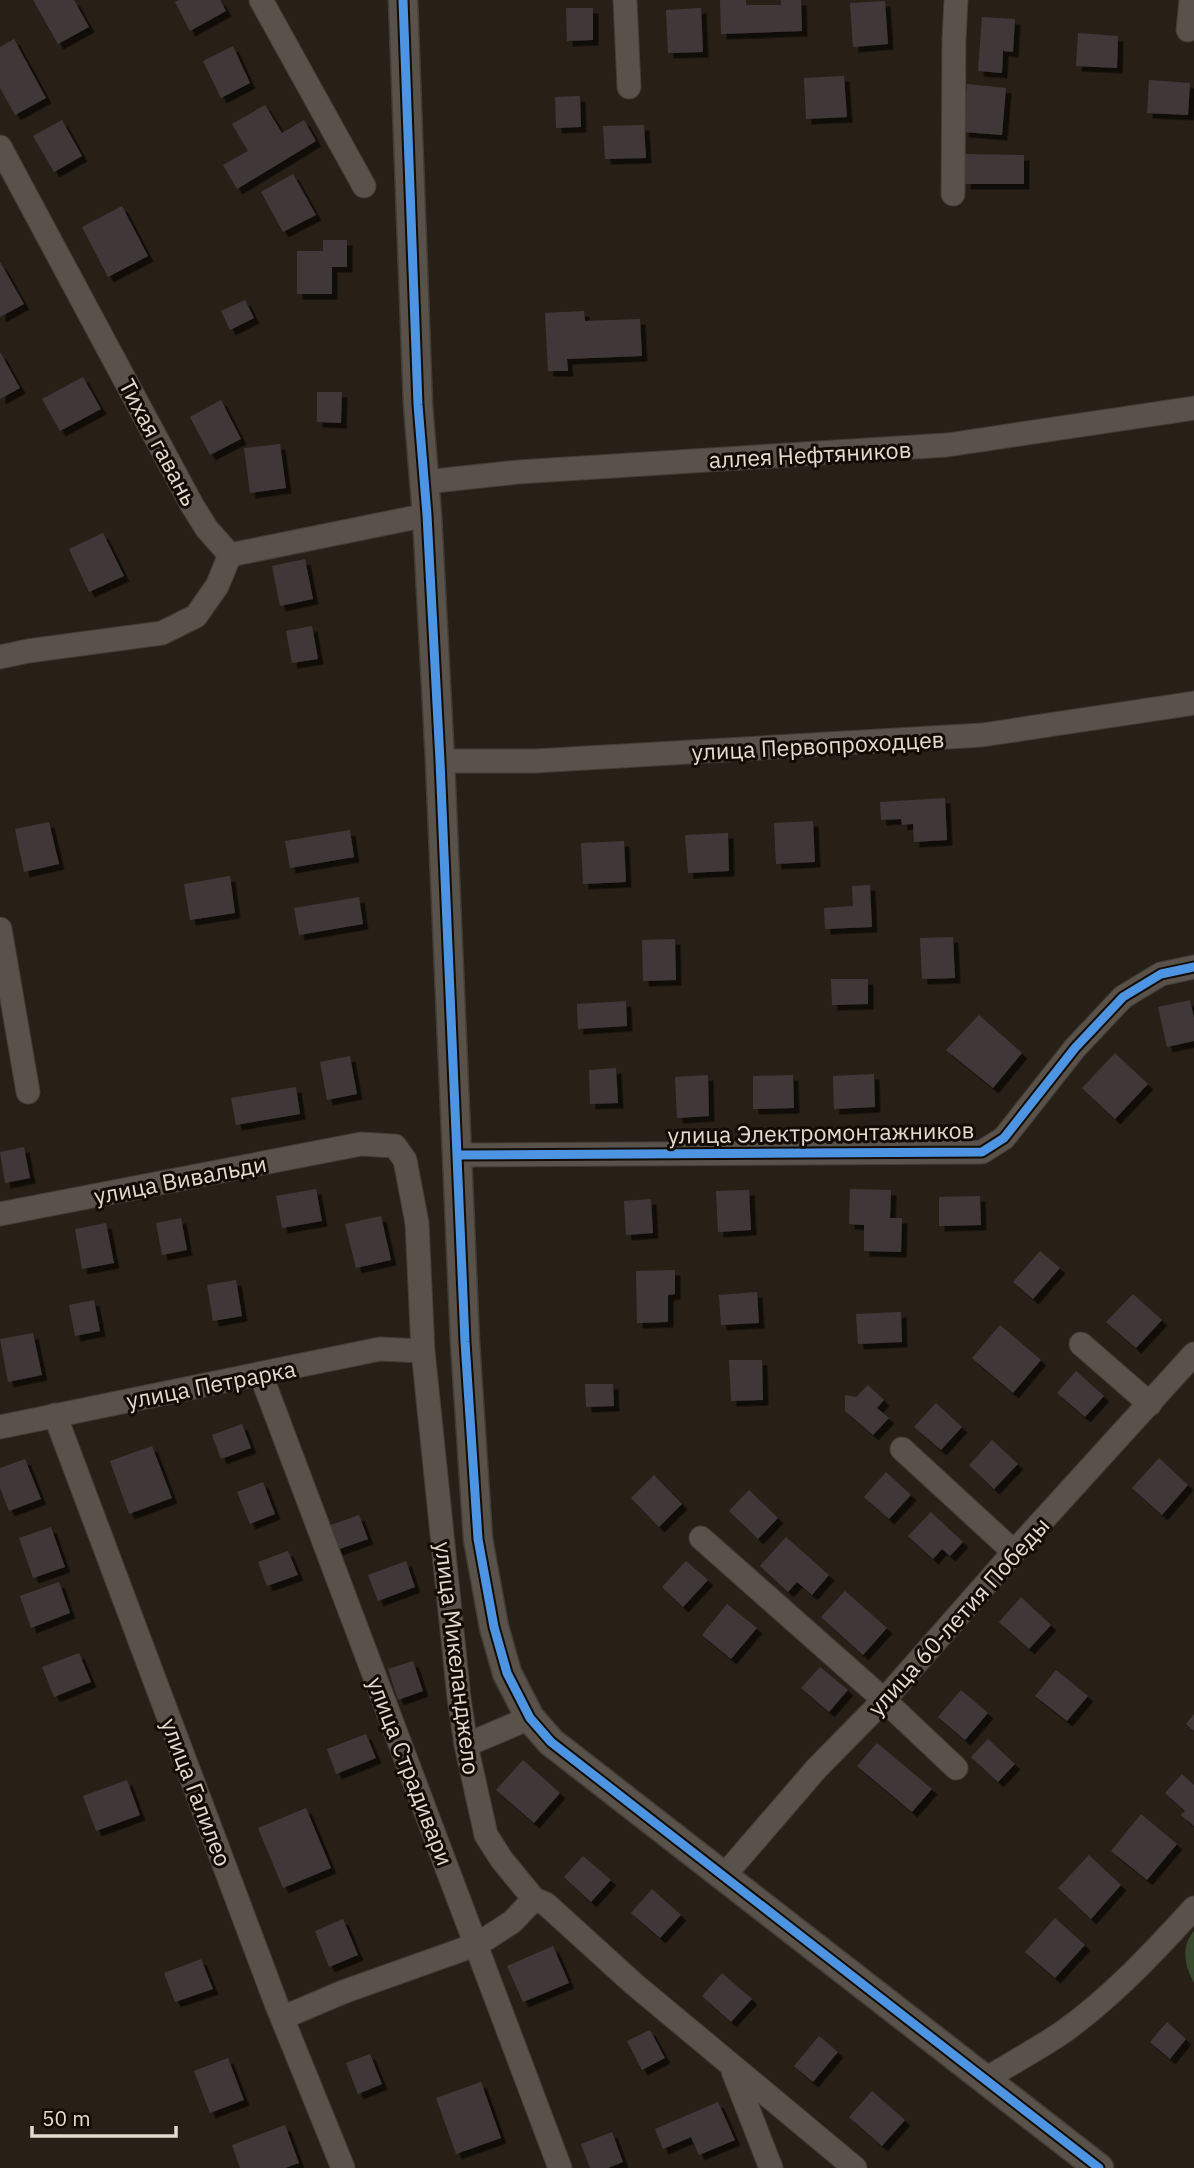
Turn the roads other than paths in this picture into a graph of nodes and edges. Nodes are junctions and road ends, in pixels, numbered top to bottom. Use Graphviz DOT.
graph roads {
  1 [pos="261,0"];
  2 [pos="403,0"];
  3 [pos="625,0"];
  4 [pos="956,0"];
  5 [pos="1191,0"];
  6 [pos="1188,30"];
  7 [pos="629,87"];
  8 [pos="0,147"];
  9 [pos="364,186"];
  10 [pos="953,194"];
  11 [pos="1194,408"];
  12 [pos="425,482"];
  13 [pos="427,515"];
  14 [pos="230,555"];
  15 [pos="0,657"];
  16 [pos="1194,702"];
  17 [pos="440,761"];
  18 [pos="0,929"];
  19 [pos="1194,967"];
  20 [pos="28,1092"];
  21 [pos="361,1144"];
  22 [pos="457,1155"];
  23 [pos="0,1214"];
  24 [pos="1081,1344"];
  25 [pos="423,1351"];
  26 [pos="1194,1354"];
  27 [pos="261,1375"];
  28 [pos="1150,1404"];
  29 [pos="55,1415"];
  30 [pos="0,1427"];
  31 [pos="902,1449"];
  32 [pos="701,1538"];
  33 [pos="1014,1552"];
  34 [pos="884,1700"];
  35 [pos="530,1718"];
  36 [pos="466,1745"];
  37 [pos="956,1768"];
  38 [pos="723,1877"];
  39 [pos="534,1899"];
  40 [pos="1194,1908"];
  41 [pos="478,1944"];
  42 [pos="282,2018"];
  43 [pos="732,2068"];
  44 [pos="984,2080"];
  45 [pos="343,2168"];
  46 [pos="561,2168"];
  47 [pos="771,2168"];
  48 [pos="855,2168"];
  49 [pos="1098,2168"];
  1 -- 9 [label="street"];
  2 -- 12 [label="street"];
  3 -- 7 [label="street"];
  4 -- 10 [label="street"];
  5 -- 6 [label="street"];
  8 -- 14 [label="street, Тихая гавань"];
  11 -- 12 [label="street, аллея Нефтяников"];
  12 -- 13 [label="street"];
  13 -- 14 [label="street"];
  13 -- 17 [label="street"];
  14 -- 15 [label="street"];
  16 -- 17 [label="street, улица Первопроходцев"];
  17 -- 22 [label="street"];
  18 -- 20 [label="street"];
  19 -- 22 [label="street, улица Электромонтажников"];
  21 -- 23 [label="street, улица Вивальди"];
  21 -- 25 [label="street, улица Микеланджело"];
  22 -- 35 [label="street"];
  24 -- 28 [label="street"];
  25 -- 27 [label="street, улица Петрарка"];
  25 -- 36 [label="street, улица Микеланджело"];
  26 -- 28 [label="street, улица 60-летия Победы"];
  27 -- 29 [label="street, улица Петрарка"];
  27 -- 41 [label="street, улица Страдивари"];
  28 -- 33 [label="street, улица 60-летия Победы"];
  29 -- 30 [label="street, улица Петрарка"];
  29 -- 42 [label="street, улица Галилео"];
  31 -- 33 [label="street"];
  32 -- 34 [label="street"];
  33 -- 34 [label="street, улица 60-летия Победы"];
  34 -- 37 [label="street"];
  34 -- 38 [label="street, улица 60-летия Победы"];
  35 -- 36 [label="street"];
  35 -- 38 [label="street"];
  36 -- 39 [label="street, улица Микеланджело"];
  38 -- 44 [label="street"];
  39 -- 41 [label="street"];
  39 -- 43 [label="street, улица Микеланджело"];
  40 -- 44 [label="street"];
  41 -- 42 [label="street"];
  41 -- 46 [label="street, улица Страдивари"];
  42 -- 45 [label="street, улица Галилео"];
  43 -- 47 [label="street"];
  43 -- 48 [label="street, улица Микеланджело"];
  44 -- 49 [label="street"];
}
